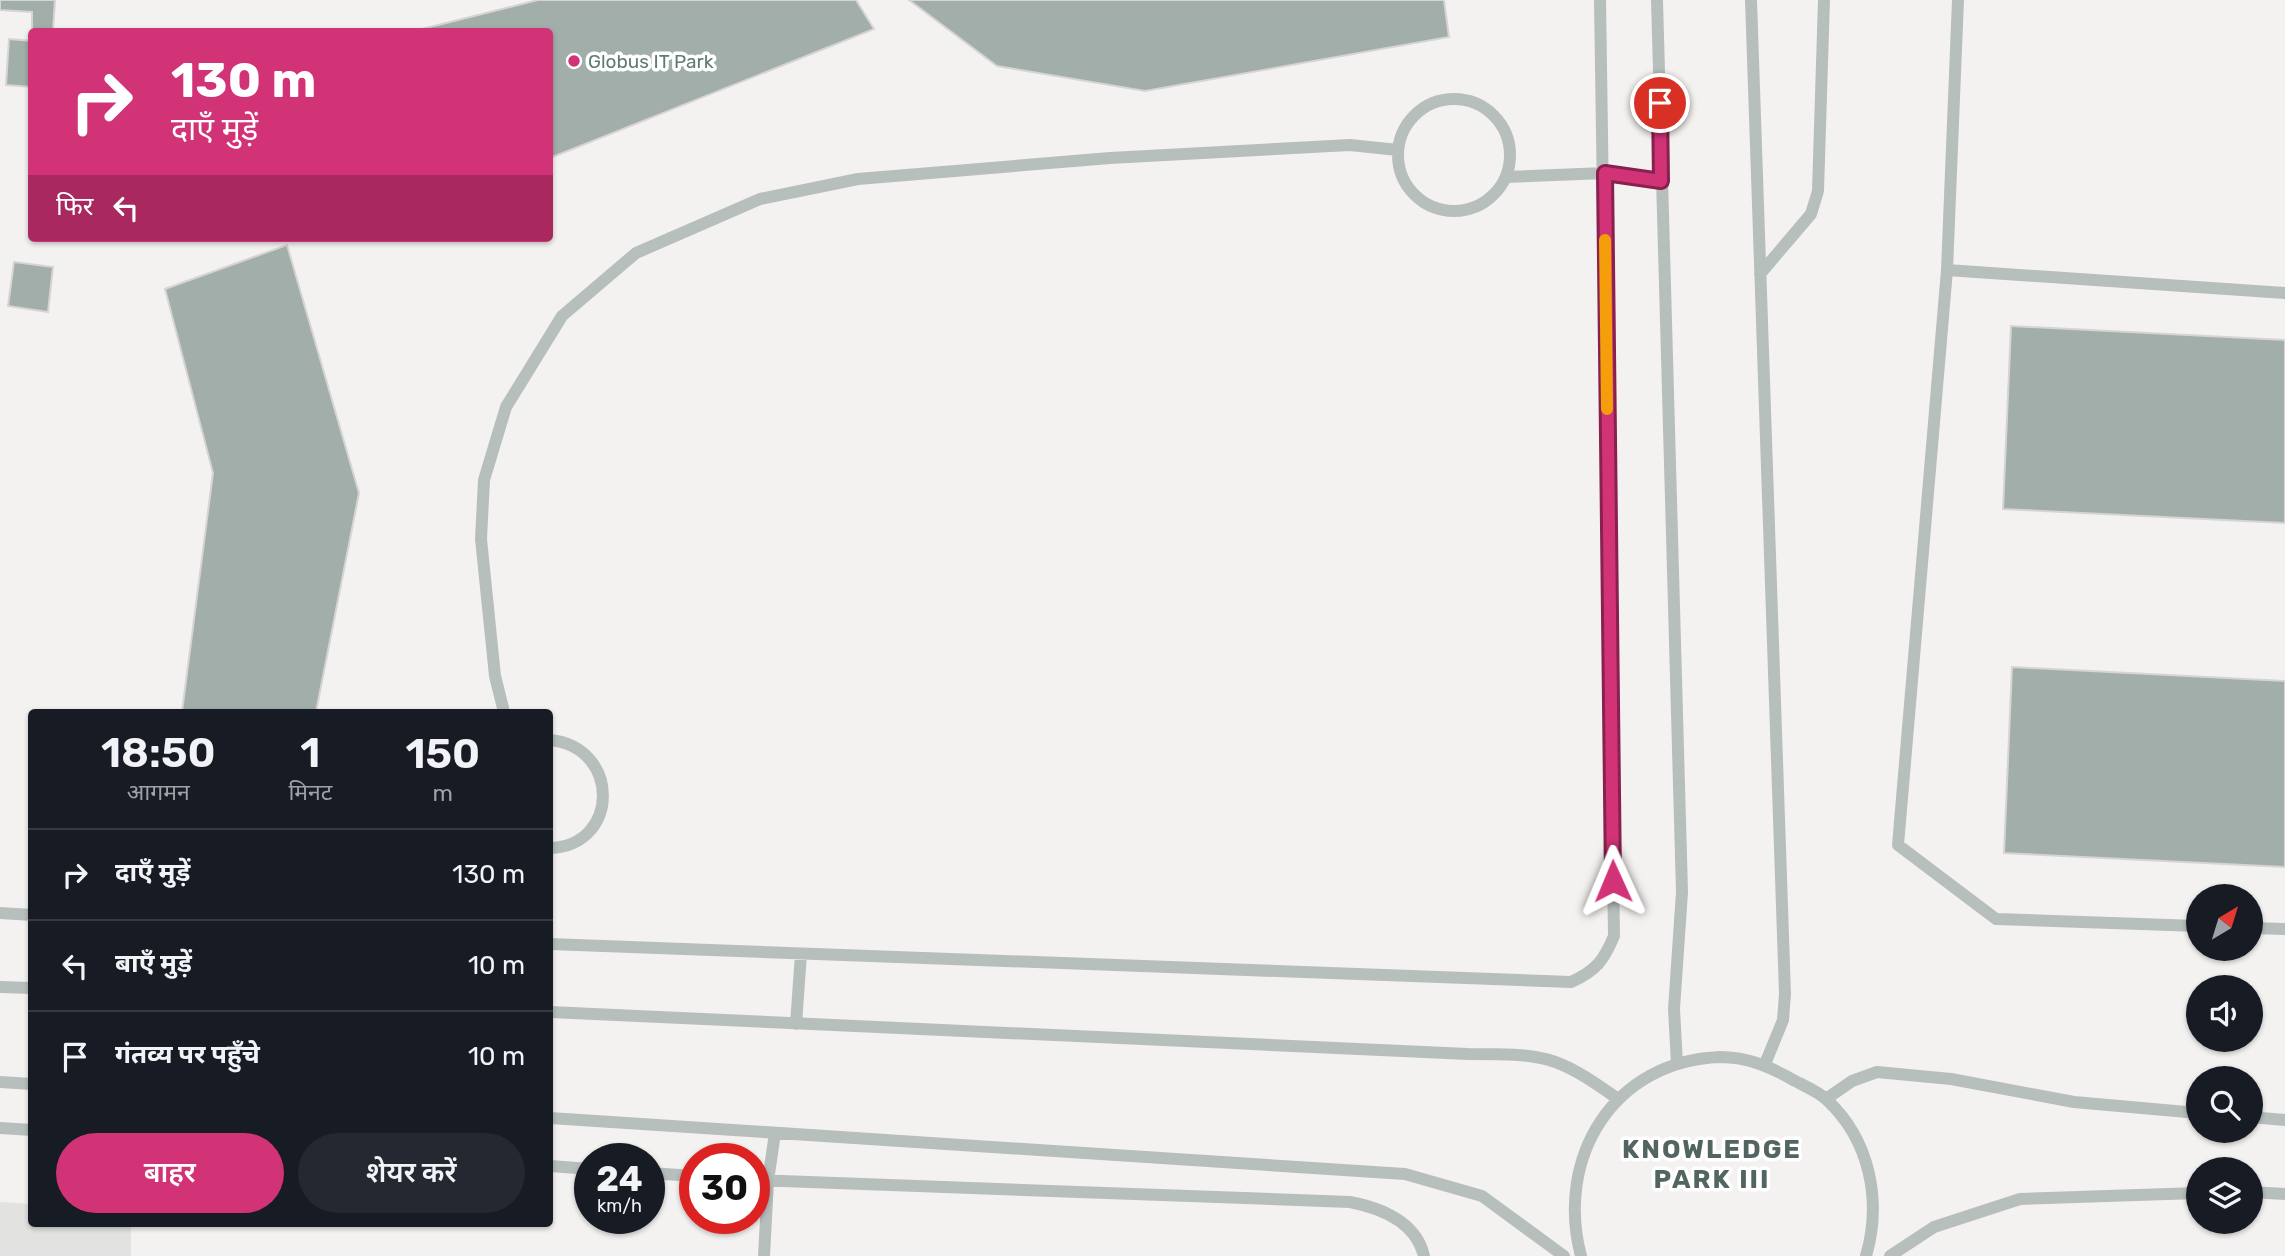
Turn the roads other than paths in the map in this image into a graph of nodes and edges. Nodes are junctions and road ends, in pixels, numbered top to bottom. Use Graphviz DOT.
graph roads {
  1 [pos="1600,0"];
  2 [pos="1657,0"];
  3 [pos="1751,0"];
  4 [pos="1824,0"];
  5 [pos="1958,0"];
  6 [pos="1398,150"];
  7 [pos="1605,173"];
  8 [pos="1506,177"];
  9 [pos="1661,181"];
  10 [pos="1947,270"];
  11 [pos="1760,274"];
  12 [pos="2285,293"];
  13 [pos="503,709"];
  14 [pos="553,740"];
  15 [pos="553,848"];
  16 [pos="0,913"];
  17 [pos="28,915"];
  18 [pos="2186,926"];
  19 [pos="2263,928"];
  20 [pos="2285,929"];
  21 [pos="553,944"];
  22 [pos="801,954"];
  23 [pos="0,987"];
  24 [pos="28,988"];
  25 [pos="553,1012"];
  26 [pos="796,1024"];
  27 [pos="1677,1064"];
  28 [pos="1765,1064"];
  29 [pos="0,1082"];
  30 [pos="28,1084"];
  31 [pos="1826,1098"];
  32 [pos="1618,1099"];
  33 [pos="2186,1111"];
  34 [pos="553,1118"];
  35 [pos="2263,1118"];
  36 [pos="2285,1120"];
  37 [pos="0,1128"];
  38 [pos="28,1130"];
  39 [pos="775,1133"];
  40 [pos="553,1166"];
  41 [pos="770,1167"];
  42 [pos="574,1168"];
  43 [pos="770,1181"];
  44 [pos="2263,1193"];
  45 [pos="2186,1194"];
  46 [pos="2285,1194"];
  47 [pos="765,1234"];
  48 [pos="764,1256"];
  49 [pos="1424,1256"];
  50 [pos="1564,1256"];
  51 [pos="1581,1256"];
  52 [pos="1866,1256"];
  53 [pos="1889,1256"];
  1 -- 7 [label="street"];
  2 -- 9 [label="street"];
  3 -- 11 [label="street"];
  4 -- 11 [label="street"];
  5 -- 10 [label="street"];
  6 -- 8 [label="street"];
  6 -- 8 [label="street"];
  6 -- 13 [label="street"];
  7 -- 8 [label="street"];
  7 -- 9 [label="street"];
  7 -- 22 [label="street"];
  9 -- 27 [label="street"];
  10 -- 12 [label="street"];
  10 -- 18 [label="street"];
  11 -- 28 [label="street"];
  14 -- 15 [label="street"];
  16 -- 17 [label="street"];
  19 -- 20 [label="street"];
  21 -- 22 [label="street"];
  22 -- 26 [label="street"];
  23 -- 24 [label="street"];
  25 -- 26 [label="street"];
  26 -- 32 [label="street"];
  27 -- 28 [label="street"];
  27 -- 32 [label="street"];
  28 -- 31 [label="street"];
  29 -- 30 [label="street"];
  31 -- 33 [label="street"];
  31 -- 52 [label="street"];
  32 -- 51 [label="street"];
  34 -- 39 [label="street"];
  35 -- 36 [label="street"];
  37 -- 38 [label="street"];
  39 -- 41 [label="street"];
  39 -- 50 [label="street"];
  40 -- 42 [label="street"];
  43 -- 49 [label="street"];
  44 -- 46 [label="street"];
  45 -- 53 [label="street"];
  47 -- 48 [label="street"];
}
